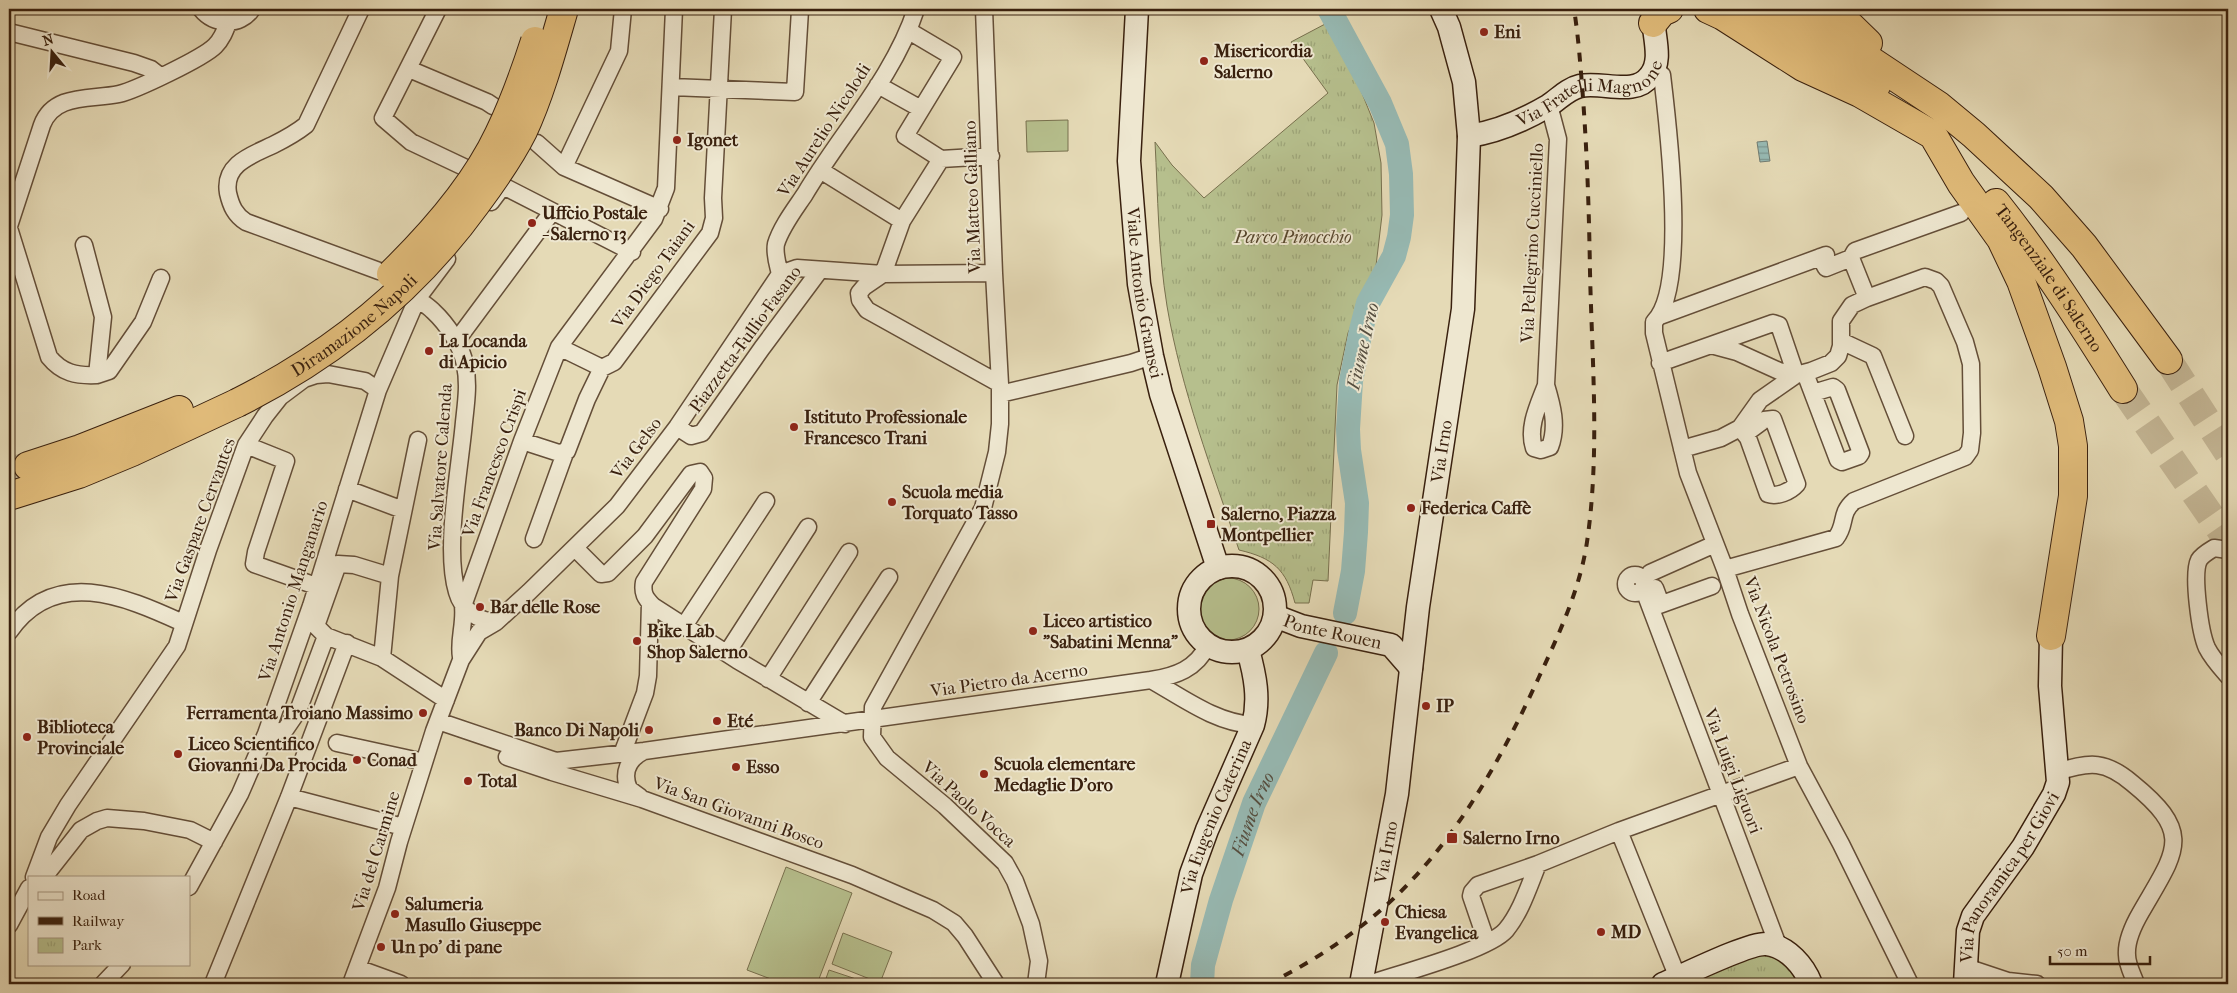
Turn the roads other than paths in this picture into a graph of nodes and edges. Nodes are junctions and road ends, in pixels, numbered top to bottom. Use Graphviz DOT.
graph roads {
  1 [pos="201,9"];
  2 [pos="252,9"];
  3 [pos="360,9"];
  4 [pos="438,9"];
  5 [pos="545,9"];
  6 [pos="564,9"];
  7 [pos="623,9"];
  8 [pos="674,9"];
  9 [pos="723,9"];
  10 [pos="916,9"];
  11 [pos="984,9"];
  12 [pos="1441,9"];
  13 [pos="1708,9"];
  14 [pos="1755,9"];
  15 [pos="1793,9"];
  16 [pos="1833,9"];
  17 [pos="800,10"];
  18 [pos="1141,10"];
  19 [pos="1659,14"];
  20 [pos="228,23"];
  21 [pos="908,31"];
  22 [pos="9,32"];
  23 [pos="1838,50"];
  24 [pos="409,69"];
  25 [pos="1654,70"];
  26 [pos="160,76"];
  27 [pos="878,85"];
  28 [pos="672,87"];
  29 [pos="719,89"];
  30 [pos="1549,105"];
  31 [pos="492,106"];
  32 [pos="921,109"];
  33 [pos="1974,135"];
  34 [pos="1469,136"];
  35 [pos="1933,136"];
  36 [pos="537,143"];
  37 [pos="991,156"];
  38 [pos="941,159"];
  39 [pos="564,167"];
  40 [pos="466,168"];
  41 [pos="820,170"];
  42 [pos="660,209"];
  43 [pos="552,212"];
  44 [pos="1961,213"];
  45 [pos="902,221"];
  46 [pos="9,227"];
  47 [pos="84,245"];
  48 [pos="632,252"];
  49 [pos="1852,258"];
  50 [pos="820,270"];
  51 [pos="379,271"];
  52 [pos="994,273"];
  53 [pos="780,274"];
  54 [pos="882,274"];
  55 [pos="161,278"];
  56 [pos="413,295"];
  57 [pos="1867,298"];
  58 [pos="1660,316"];
  59 [pos="457,340"];
  60 [pos="1841,341"];
  61 [pos="1711,345"];
  62 [pos="559,347"];
  63 [pos="1152,356"];
  64 [pos="2168,360"];
  65 [pos="1660,363"];
  66 [pos="602,368"];
  67 [pos="1801,374"];
  68 [pos="97,375"];
  69 [pos="1546,385"];
  70 [pos="1000,389"];
  71 [pos="2123,389"];
  72 [pos="378,390"];
  73 [pos="1813,394"];
  74 [pos="233,395"];
  75 [pos="677,427"];
  76 [pos="1905,436"];
  77 [pos="418,440"];
  78 [pos="522,441"];
  79 [pos="246,445"];
  80 [pos="1682,449"];
  81 [pos="565,453"];
  82 [pos="28,466"];
  83 [pos="347,489"];
  84 [pos="9,496"];
  85 [pos="766,501"];
  86 [pos="403,510"];
  87 [pos="808,527"];
  88 [pos="534,539"];
  89 [pos="1715,544"];
  90 [pos="575,548"];
  91 [pos="2228,550"];
  92 [pos="849,552"];
  93 [pos="1218,568"];
  94 [pos="1725,569"];
  95 [pos="390,576"];
  96 [pos="889,577"];
  97 [pos="316,586"];
  98 [pos="1712,586"];
  99 [pos="650,603"];
  100 [pos="463,606"];
  101 [pos="1656,606"];
  102 [pos="1275,616"];
  103 [pos="1416,619"];
  104 [pos="496,622"];
  105 [pos="183,623"];
  106 [pos="684,626"];
  107 [pos="9,632"];
  108 [pos="326,636"];
  109 [pos="2051,636"];
  110 [pos="347,642"];
  111 [pos="1208,645"];
  112 [pos="1391,645"];
  113 [pos="1248,650"];
  114 [pos="727,654"];
  115 [pos="382,658"];
  116 [pos="461,660"];
  117 [pos="1411,668"];
  118 [pos="2228,676"];
  119 [pos="768,679"];
  120 [pos="1151,680"];
  121 [pos="446,700"];
  122 [pos="808,703"];
  123 [pos="871,720"];
  124 [pos="845,724"];
  125 [pos="1253,725"];
  126 [pos="436,726"];
  127 [pos="266,734"];
  128 [pos="337,743"];
  129 [pos="644,752"];
  130 [pos="622,754"];
  131 [pos="424,762"];
  132 [pos="1799,766"];
  133 [pos="2058,772"];
  134 [pos="1719,794"];
  135 [pos="290,797"];
  136 [pos="642,799"];
  137 [pos="404,827"];
  138 [pos="1620,831"];
  139 [pos="214,842"];
  140 [pos="1538,864"];
  141 [pos="34,876"];
  142 [pos="45,876"];
  143 [pos="190,885"];
  144 [pos="27,894"];
  145 [pos="9,925"];
  146 [pos="1484,944"];
  147 [pos="1779,948"];
  148 [pos="120,966"];
  149 [pos="357,968"];
  150 [pos="1966,975"];
  151 [pos="1670,981"];
  152 [pos="103,984"];
  153 [pos="213,984"];
  154 [pos="350,984"];
  155 [pos="401,984"];
  156 [pos="996,984"];
  157 [pos="1036,984"];
  158 [pos="1166,984"];
  159 [pos="1360,984"];
  160 [pos="1369,984"];
  161 [pos="1811,984"];
  162 [pos="1910,984"];
  163 [pos="2036,984"];
  164 [pos="2136,984"];
  1 -- 20 [label="street"];
  2 -- 20 [label="street"];
  3 -- 51 [label="street"];
  4 -- 24 [label="street"];
  5 -- 74 [label="highway, Diramazione Napoli, bridge"];
  6 -- 74 [label="highway, Diramazione Napoli, bridge"];
  7 -- 39 [label="street"];
  8 -- 28 [label="street, Via Francesco Crispi"];
  9 -- 29 [label="street, Via Diego Taiani"];
  10 -- 21 [label="street, Via Aurelio Nicolodi"];
  11 -- 37 [label="street, Via Matteo Galliano"];
  12 -- 34 [label="main road, Via Irno"];
  13 -- 35 [label="highway"];
  14 -- 23 [label="highway, Tangenziale di Salerno"];
  15 -- 23 [label="highway, Tangenziale di Salerno"];
  16 -- 33 [label="highway"];
  17 -- 29 [label="street"];
  18 -- 63 [label="main road, Viale Antonio Gramsci"];
  19 -- 25 [label="main road, Via Fratelli Magnone"];
  20 -- 26 [label="street"];
  21 -- 27 [label="street, Via Aurelio Nicolodi"];
  21 -- 32 [label="street"];
  22 -- 26 [label="street"];
  23 -- 33 [label="highway, Tangenziale di Salerno"];
  23 -- 35 [label="highway, Tangenziale di Salerno"];
  24 -- 31 [label="street"];
  24 -- 40 [label="street"];
  25 -- 30 [label="main road, Via Fratelli Magnone"];
  25 -- 58 [label="street, Via Nicola Petrosino"];
  26 -- 46 [label="street"];
  27 -- 32 [label="street"];
  27 -- 41 [label="street, Via Aurelio Nicolodi"];
  28 -- 29 [label="street"];
  28 -- 42 [label="street, Via Francesco Crispi"];
  29 -- 66 [label="street, Via Diego Taiani"];
  30 -- 34 [label="main road, Via Fratelli Magnone"];
  30 -- 69 [label="street, Via Pellegrino Cucciniello"];
  32 -- 38 [label="street"];
  33 -- 64 [label="highway, Tangenziale di Salerno"];
  34 -- 103 [label="main road, Via Irno"];
  35 -- 71 [label="highway, Tangenziale di Salerno"];
  35 -- 109 [label="highway"];
  36 -- 39 [label="street"];
  37 -- 38 [label="street"];
  37 -- 52 [label="street, Via Matteo Galliano"];
  38 -- 45 [label="street"];
  39 -- 42 [label="street"];
  41 -- 45 [label="street"];
  41 -- 53 [label="street, Via Aurelio Nicolodi"];
  42 -- 48 [label="street, Via Francesco Crispi"];
  43 -- 48 [label="street"];
  43 -- 56 [label="street, Via Antonio Manganario"];
  43 -- 59 [label="street"];
  44 -- 49 [label="street"];
  45 -- 54 [label="street"];
  46 -- 68 [label="street"];
  47 -- 68 [label="street"];
  48 -- 62 [label="street, Via Francesco Crispi"];
  49 -- 57 [label="street"];
  49 -- 58 [label="street"];
  50 -- 53 [label="street"];
  50 -- 54 [label="street"];
  50 -- 75 [label="street, Piazzetta Tullio Fasano"];
  52 -- 54 [label="street"];
  52 -- 70 [label="street, Via Matteo Galliano"];
  53 -- 75 [label="street, Via Gelso"];
  54 -- 70 [label="street"];
  55 -- 68 [label="street"];
  56 -- 59 [label="street, Via Salvatore Calenda"];
  56 -- 72 [label="street, Via Antonio Manganario"];
  57 -- 60 [label="street"];
  57 -- 94 [label="street"];
  58 -- 65 [label="street, Via Nicola Petrosino"];
  59 -- 100 [label="street, Via Salvatore Calenda"];
  60 -- 67 [label="street"];
  60 -- 76 [label="street"];
  61 -- 65 [label="street"];
  61 -- 67 [label="street"];
  61 -- 67 [label="street"];
  62 -- 66 [label="street"];
  62 -- 78 [label="street, Via Francesco Crispi"];
  63 -- 70 [label="street"];
  63 -- 93 [label="main road, Viale Antonio Gramsci"];
  65 -- 80 [label="street, Via Nicola Petrosino"];
  66 -- 81 [label="street, Via Diego Taiani"];
  67 -- 73 [label="street"];
  67 -- 80 [label="street"];
  70 -- 123 [label="street, Via Matteo Galliano"];
  72 -- 79 [label="street, Via Gaspare Cervantes"];
  72 -- 83 [label="street, Via Antonio Manganario"];
  74 -- 82 [label="highway, Diramazione Napoli"];
  74 -- 84 [label="highway, Diramazione Napoli"];
  75 -- 90 [label="street, Via Gelso"];
  77 -- 86 [label="street"];
  78 -- 81 [label="street"];
  78 -- 100 [label="street, Via Francesco Crispi"];
  79 -- 97 [label="street"];
  79 -- 105 [label="street, Via Gaspare Cervantes"];
  80 -- 89 [label="street, Via Nicola Petrosino"];
  81 -- 88 [label="street, Via Diego Taiani"];
  83 -- 86 [label="street"];
  83 -- 97 [label="street, Via Antonio Manganario"];
  85 -- 106 [label="street"];
  86 -- 95 [label="street"];
  87 -- 114 [label="street"];
  89 -- 94 [label="street, Via Nicola Petrosino"];
  89 -- 101 [label="street, Via Luigi Liguori"];
  90 -- 99 [label="street"];
  90 -- 104 [label="street, Via Gelso"];
  91 -- 118 [label="street"];
  92 -- 119 [label="street"];
  93 -- 102 [label="main road"];
  93 -- 111 [label="main road"];
  94 -- 132 [label="street, Via Nicola Petrosino"];
  95 -- 108 [label="street"];
  95 -- 115 [label="street"];
  96 -- 122 [label="street"];
  97 -- 127 [label="street, Via Antonio Manganario"];
  98 -- 101 [label="street"];
  99 -- 106 [label="street"];
  99 -- 130 [label="street"];
  100 -- 104 [label="street"];
  100 -- 116 [label="street"];
  101 -- 134 [label="street, Via Luigi Liguori"];
  102 -- 112 [label="main road, Ponte Rouen"];
  102 -- 113 [label="main road"];
  103 -- 112 [label="main road, Ponte Rouen"];
  103 -- 117 [label="main road, Via Irno"];
  104 -- 116 [label="street, Via Gelso"];
  105 -- 107 [label="street"];
  105 -- 141 [label="street, Via Gaspare Cervantes"];
  106 -- 114 [label="street"];
  108 -- 110 [label="street"];
  108 -- 127 [label="street"];
  109 -- 133 [label="main road, Via Panoramica per Giovi"];
  110 -- 115 [label="street"];
  110 -- 135 [label="street"];
  111 -- 113 [label="main road"];
  111 -- 120 [label="street, Via Pietro da Acerno"];
  112 -- 117 [label="main road, Ponte Rouen"];
  113 -- 125 [label="main road, Via Eugenio Caterina"];
  114 -- 119 [label="street"];
  115 -- 121 [label="street"];
  116 -- 121 [label="street, Via del Carmine"];
  117 -- 159 [label="main road, Via Irno"];
  119 -- 122 [label="street"];
  120 -- 123 [label="street, Via Pietro da Acerno"];
  120 -- 125 [label="street"];
  121 -- 126 [label="street, Via del Carmine"];
  122 -- 124 [label="street"];
  123 -- 124 [label="street, Via Pietro da Acerno"];
  123 -- 157 [label="street, Via Paolo Vocca"];
  124 -- 129 [label="street, Via Pietro da Acerno"];
  125 -- 158 [label="main road, Via Eugenio Caterina"];
  126 -- 130 [label="street, Via Pietro da Acerno"];
  126 -- 131 [label="street, Via del Carmine"];
  126 -- 136 [label="street, Via San Giovanni Bosco"];
  127 -- 139 [label="street, Via Antonio Manganario"];
  128 -- 131 [label="street"];
  129 -- 130 [label="street, Via Pietro da Acerno"];
  129 -- 136 [label="street"];
  131 -- 137 [label="street, Via del Carmine"];
  132 -- 134 [label="street"];
  132 -- 162 [label="street, Via Nicola Petrosino"];
  133 -- 150 [label="main road, Via Panoramica per Giovi"];
  133 -- 164 [label="street"];
  134 -- 138 [label="street"];
  134 -- 147 [label="street, Via Luigi Liguori"];
  135 -- 137 [label="street"];
  135 -- 153 [label="street"];
  136 -- 156 [label="street, Via San Giovanni Bosco"];
  137 -- 149 [label="street, Via del Carmine"];
  138 -- 140 [label="street"];
  138 -- 151 [label="street"];
  139 -- 142 [label="street"];
  139 -- 143 [label="street, Via Antonio Manganario"];
  140 -- 146 [label="street"];
  140 -- 146 [label="street"];
  144 -- 145 [label="street"];
  146 -- 160 [label="street"];
  147 -- 151 [label="main road"];
  147 -- 161 [label="main road"];
  148 -- 152 [label="street"];
  149 -- 154 [label="street, Via del Carmine"];
  149 -- 155 [label="street"];
  150 -- 163 [label="street"];
}
